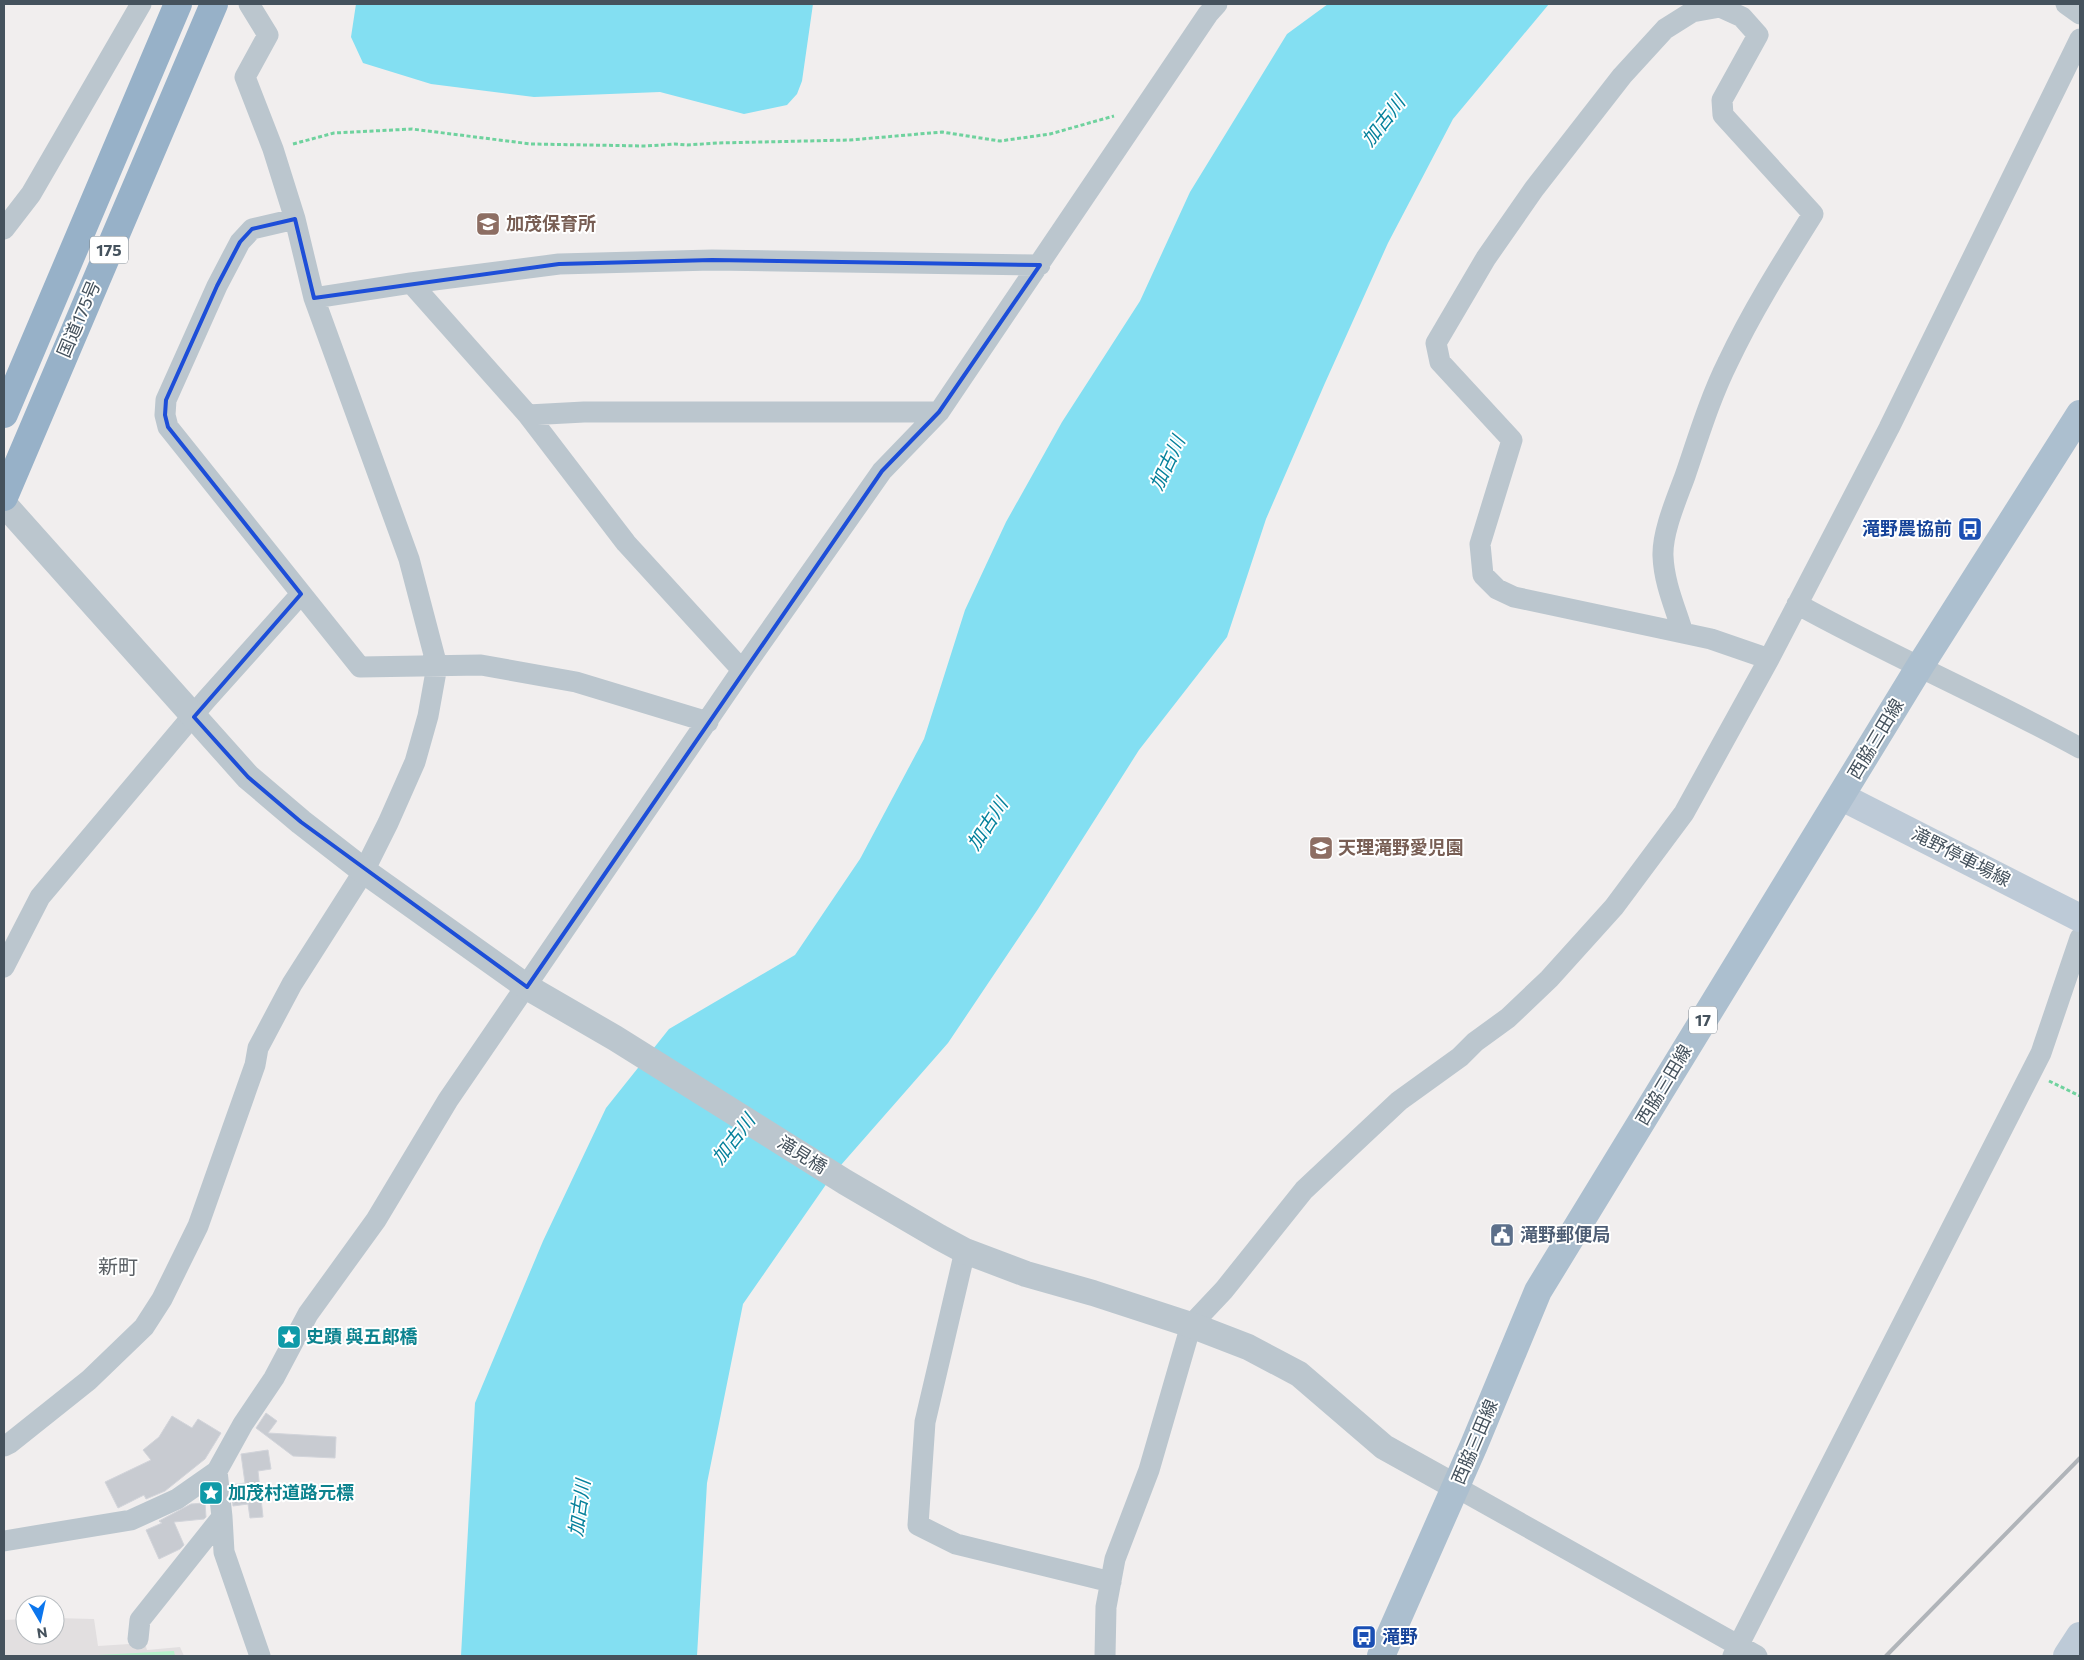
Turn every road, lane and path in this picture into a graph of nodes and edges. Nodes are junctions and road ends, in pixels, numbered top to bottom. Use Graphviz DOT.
graph roads {
  1 [pos="141,4"];
  2 [pos="178,4"];
  3 [pos="214,4"];
  4 [pos="2066,4"];
  5 [pos="1211,7"];
  6 [pos="259,10"];
  7 [pos="2080,14"];
  8 [pos="2080,39"];
  9 [pos="1146,107"];
  10 [pos="273,149"];
  11 [pos="295,219"];
  12 [pos="4,229"];
  13 [pos="1040,265"];
  14 [pos="411,282"];
  15 [pos="314,298"];
  16 [pos="939,412"];
  17 [pos="4,414"];
  18 [pos="2080,414"];
  19 [pos="528,415"];
  20 [pos="4,497"];
  21 [pos="4,504"];
  22 [pos="301,594"];
  23 [pos="1797,604"];
  24 [pos="1683,632"];
  25 [pos="1769,659"];
  26 [pos="437,666"];
  27 [pos="1920,666"];
  28 [pos="742,670"];
  29 [pos="194,717"];
  30 [pos="708,722"];
  31 [pos="2078,743"];
  32 [pos="1842,797"];
  33 [pos="364,872"];
  34 [pos="2080,918"];
  35 [pos="2080,938"];
  36 [pos="4,966"];
  37 [pos="527,987"];
  38 [pos="2030,1073"];
  39 [pos="2080,1096"];
  40 [pos="965,1251"];
  41 [pos="1191,1325"];
  42 [pos="4,1446"];
  43 [pos="217,1471"];
  44 [pos="1456,1487"];
  45 [pos="222,1517"];
  46 [pos="4,1541"];
  47 [pos="1112,1582"];
  48 [pos="2080,1636"];
  49 [pos="138,1639"];
  50 [pos="1736,1651"];
  51 [pos="260,1656"];
  52 [pos="1105,1656"];
  53 [pos="1381,1656"];
  54 [pos="1758,1656"];
  55 [pos="2067,1656"];
  1 -- 12 [label="street"];
  2 -- 17 [label="highway, 国道175号 / 175"];
  3 -- 20 [label="highway, 国道175号 / 175"];
  4 -- 7 [label="street"];
  5 -- 9 [label="street"];
  6 -- 10 [label="street"];
  8 -- 23 [label="street"];
  9 -- 10 [label="path"];
  9 -- 13 [label="street"];
  10 -- 11 [label="street"];
  11 -- 15 [label="street"];
  11 -- 22 [label="street"];
  13 -- 14 [label="street"];
  13 -- 16 [label="street"];
  14 -- 15 [label="street"];
  14 -- 19 [label="street"];
  15 -- 26 [label="street"];
  16 -- 19 [label="street"];
  16 -- 28 [label="street"];
  18 -- 27 [label="main road, 西脇三田線 / 17"];
  19 -- 28 [label="street"];
  21 -- 29 [label="street, 滝見橋"];
  22 -- 26 [label="street"];
  22 -- 29 [label="street"];
  23 -- 25 [label="street"];
  23 -- 27 [label="street"];
  24 -- 24 [label="street"];
  24 -- 25 [label="street"];
  25 -- 41 [label="street"];
  26 -- 30 [label="street"];
  26 -- 33 [label="street"];
  27 -- 31 [label="street"];
  27 -- 32 [label="main road, 西脇三田線 / 17"];
  28 -- 30 [label="street"];
  29 -- 33 [label="street, 滝見橋"];
  29 -- 36 [label="street"];
  30 -- 37 [label="street"];
  32 -- 34 [label="main road, 滝野停車場線"];
  32 -- 44 [label="main road, 西脇三田線 / 17"];
  33 -- 37 [label="street, 滝見橋"];
  33 -- 42 [label="street"];
  35 -- 38 [label="street"];
  37 -- 40 [label="street, 滝見橋"];
  37 -- 43 [label="street"];
  38 -- 39 [label="path"];
  38 -- 50 [label="street"];
  40 -- 41 [label="street, 滝見橋"];
  40 -- 47 [label="street"];
  41 -- 44 [label="street, 滝見橋"];
  41 -- 47 [label="street"];
  43 -- 45 [label="street"];
  43 -- 46 [label="street"];
  44 -- 50 [label="street"];
  44 -- 53 [label="main road, 西脇三田線 / 17"];
  45 -- 49 [label="street"];
  45 -- 51 [label="street"];
  47 -- 52 [label="street"];
  48 -- 55 [label="main road"];
  50 -- 54 [label="street"];
}
